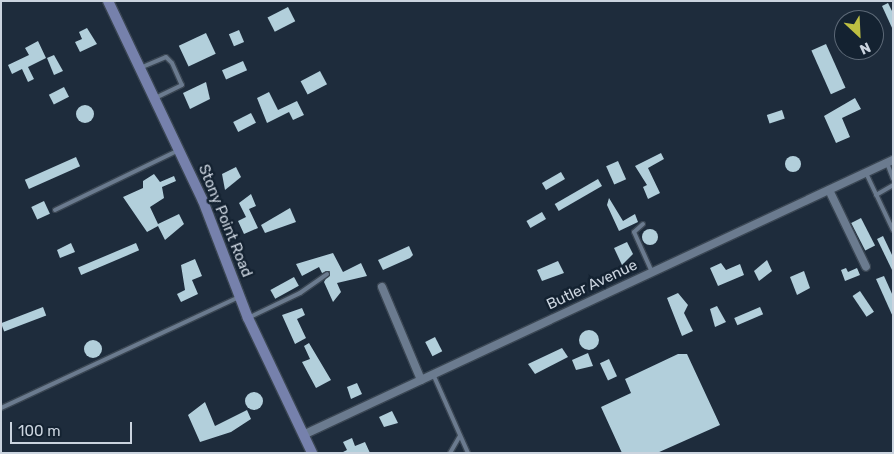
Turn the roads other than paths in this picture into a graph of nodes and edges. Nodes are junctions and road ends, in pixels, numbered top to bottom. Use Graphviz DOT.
graph roads {
  1 [pos="108,1"];
  2 [pos="140,68"];
  3 [pos="154,98"];
  4 [pos="179,150"];
  5 [pos="890,162"];
  6 [pos="866,173"];
  7 [pos="893,178"];
  8 [pos="893,185"];
  9 [pos="829,190"];
  10 [pos="876,195"];
  11 [pos="55,210"];
  12 [pos="643,224"];
  13 [pos="893,230"];
  14 [pos="866,267"];
  15 [pos="652,272"];
  16 [pos="327,274"];
  17 [pos="382,287"];
  18 [pos="239,297"];
  19 [pos="248,318"];
  20 [pos="433,374"];
  21 [pos="421,380"];
  22 [pos="1,408"];
  23 [pos="303,434"];
  24 [pos="460,436"];
  25 [pos="312,453"];
  26 [pos="450,453"];
  27 [pos="468,453"];
  1 -- 2 [label="main road, Stony Point Road"];
  2 -- 3 [label="main road, Stony Point Road"];
  2 -- 3 [label="lane"];
  3 -- 4 [label="main road, Stony Point Road"];
  4 -- 11 [label="lane"];
  4 -- 18 [label="main road, Stony Point Road"];
  5 -- 6 [label="street, Butler Avenue"];
  5 -- 7 [label="lane"];
  6 -- 9 [label="street, Butler Avenue"];
  6 -- 10 [label="lane"];
  8 -- 10 [label="lane"];
  9 -- 14 [label="street"];
  9 -- 15 [label="street, Butler Avenue"];
  10 -- 13 [label="lane"];
  12 -- 15 [label="lane"];
  15 -- 20 [label="street, Butler Avenue"];
  16 -- 19 [label="lane"];
  17 -- 21 [label="street"];
  18 -- 19 [label="main road, Stony Point Road"];
  18 -- 22 [label="lane"];
  19 -- 23 [label="main road, Stony Point Road"];
  20 -- 21 [label="street, Butler Avenue"];
  20 -- 24 [label="lane"];
  21 -- 23 [label="street, Butler Avenue"];
  23 -- 25 [label="main road, Stony Point Road"];
  24 -- 26 [label="lane"];
  24 -- 27 [label="lane"];
}
